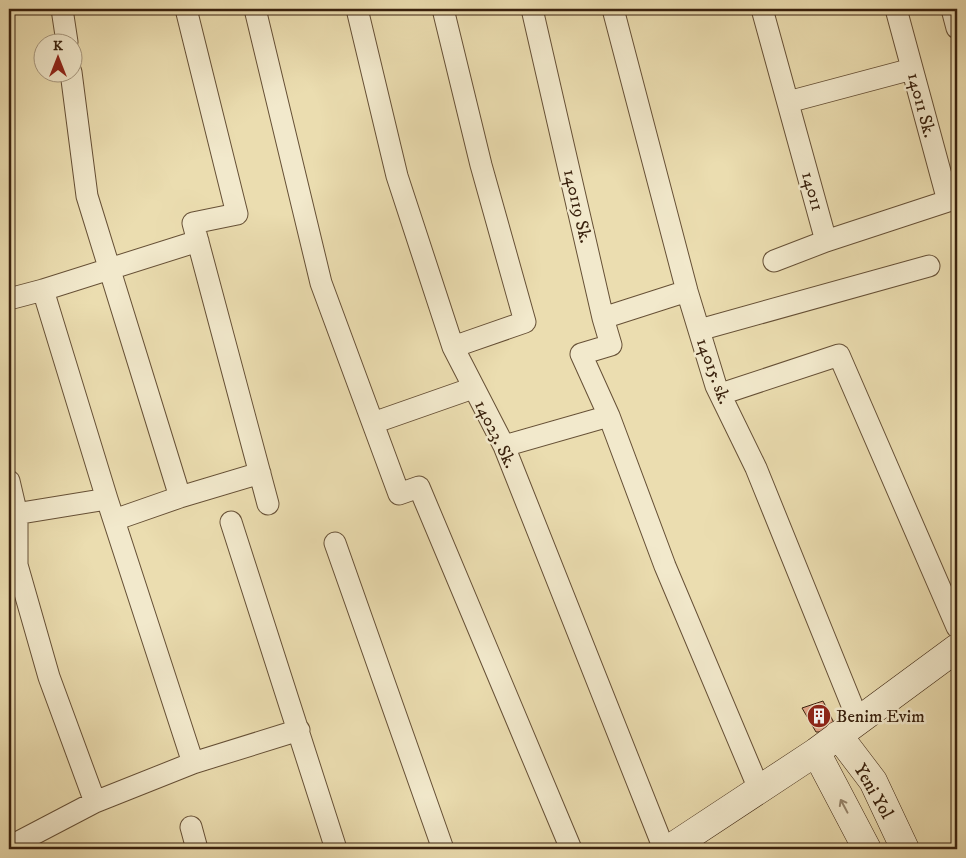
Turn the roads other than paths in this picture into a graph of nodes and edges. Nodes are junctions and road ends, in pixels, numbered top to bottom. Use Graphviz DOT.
graph roads {
  1 [pos="62,9"];
  2 [pos="186,9"];
  3 [pos="255,9"];
  4 [pos="357,9"];
  5 [pos="443,9"];
  6 [pos="532,9"];
  7 [pos="613,9"];
  8 [pos="762,9"];
  9 [pos="896,9"];
  10 [pos="952,9"];
  11 [pos="957,28"];
  12 [pos="65,32"];
  13 [pos="912,69"];
  14 [pos="72,82"];
  15 [pos="788,102"];
  16 [pos="952,199"];
  17 [pos="198,240"];
  18 [pos="826,240"];
  19 [pos="774,261"];
  20 [pos="929,266"];
  21 [pos="109,268"];
  22 [pos="43,290"];
  23 [pos="687,291"];
  24 [pos="9,298"];
  25 [pos="604,318"];
  26 [pos="699,330"];
  27 [pos="453,347"];
  28 [pos="473,388"];
  29 [pos="721,394"];
  30 [pos="609,416"];
  31 [pos="373,423"];
  32 [pos="504,446"];
  33 [pos="260,473"];
  34 [pos="9,481"];
  35 [pos="180,497"];
  36 [pos="107,499"];
  37 [pos="268,504"];
  38 [pos="13,515"];
  39 [pos="114,520"];
  40 [pos="231,522"];
  41 [pos="336,543"];
  42 [pos="13,565"];
  43 [pos="957,627"];
  44 [pos="955,656"];
  45 [pos="848,727"];
  46 [pos="299,730"];
  47 [pos="816,752"];
  48 [pos="193,763"];
  49 [pos="759,789"];
  50 [pos="95,802"];
  51 [pos="191,827"];
  52 [pos="9,847"];
  53 [pos="197,849"];
  54 [pos="336,849"];
  55 [pos="443,849"];
  56 [pos="571,849"];
  57 [pos="664,849"];
  58 [pos="669,849"];
  59 [pos="867,849"];
  60 [pos="905,849"];
  1 -- 12 [label="street"];
  2 -- 17 [label="street"];
  3 -- 31 [label="street"];
  4 -- 27 [label="street, 14023. Sk."];
  5 -- 27 [label="street"];
  6 -- 25 [label="street, 140119 Sk."];
  7 -- 23 [label="street, 14015. sk."];
  8 -- 15 [label="street, 14011"];
  9 -- 13 [label="street, 14011 Sk."];
  10 -- 11 [label="street"];
  13 -- 15 [label="street"];
  13 -- 16 [label="street, 14011 Sk."];
  14 -- 21 [label="street"];
  15 -- 18 [label="street, 14011"];
  16 -- 18 [label="street"];
  17 -- 21 [label="street"];
  17 -- 33 [label="street"];
  18 -- 19 [label="street"];
  20 -- 26 [label="street"];
  21 -- 22 [label="street"];
  21 -- 35 [label="street"];
  22 -- 24 [label="street"];
  22 -- 36 [label="street"];
  23 -- 25 [label="street"];
  23 -- 26 [label="street, 14015. sk."];
  25 -- 30 [label="street, 140119 Sk."];
  26 -- 29 [label="street, 14015. sk."];
  27 -- 28 [label="street, 14023. Sk."];
  28 -- 31 [label="street"];
  28 -- 32 [label="street, 14023. Sk."];
  29 -- 43 [label="street"];
  29 -- 45 [label="street, 14015. sk."];
  30 -- 32 [label="street"];
  30 -- 49 [label="street"];
  31 -- 56 [label="street"];
  32 -- 57 [label="street, 14023. Sk."];
  33 -- 35 [label="street"];
  33 -- 37 [label="street"];
  34 -- 38 [label="street"];
  35 -- 39 [label="street"];
  36 -- 38 [label="street"];
  36 -- 39 [label="street"];
  38 -- 42 [label="street"];
  39 -- 48 [label="street"];
  40 -- 46 [label="street"];
  41 -- 55 [label="street"];
  42 -- 50 [label="street"];
  44 -- 45 [label="main road"];
  45 -- 47 [label="main road"];
  45 -- 60 [label="main road, Yeni Yol"];
  46 -- 48 [label="street"];
  46 -- 54 [label="street"];
  47 -- 49 [label="main road"];
  59 -- 47 [label="main road, one-way"];
  48 -- 50 [label="street"];
  49 -- 58 [label="main road"];
  50 -- 52 [label="street"];
  51 -- 53 [label="street"];
}
